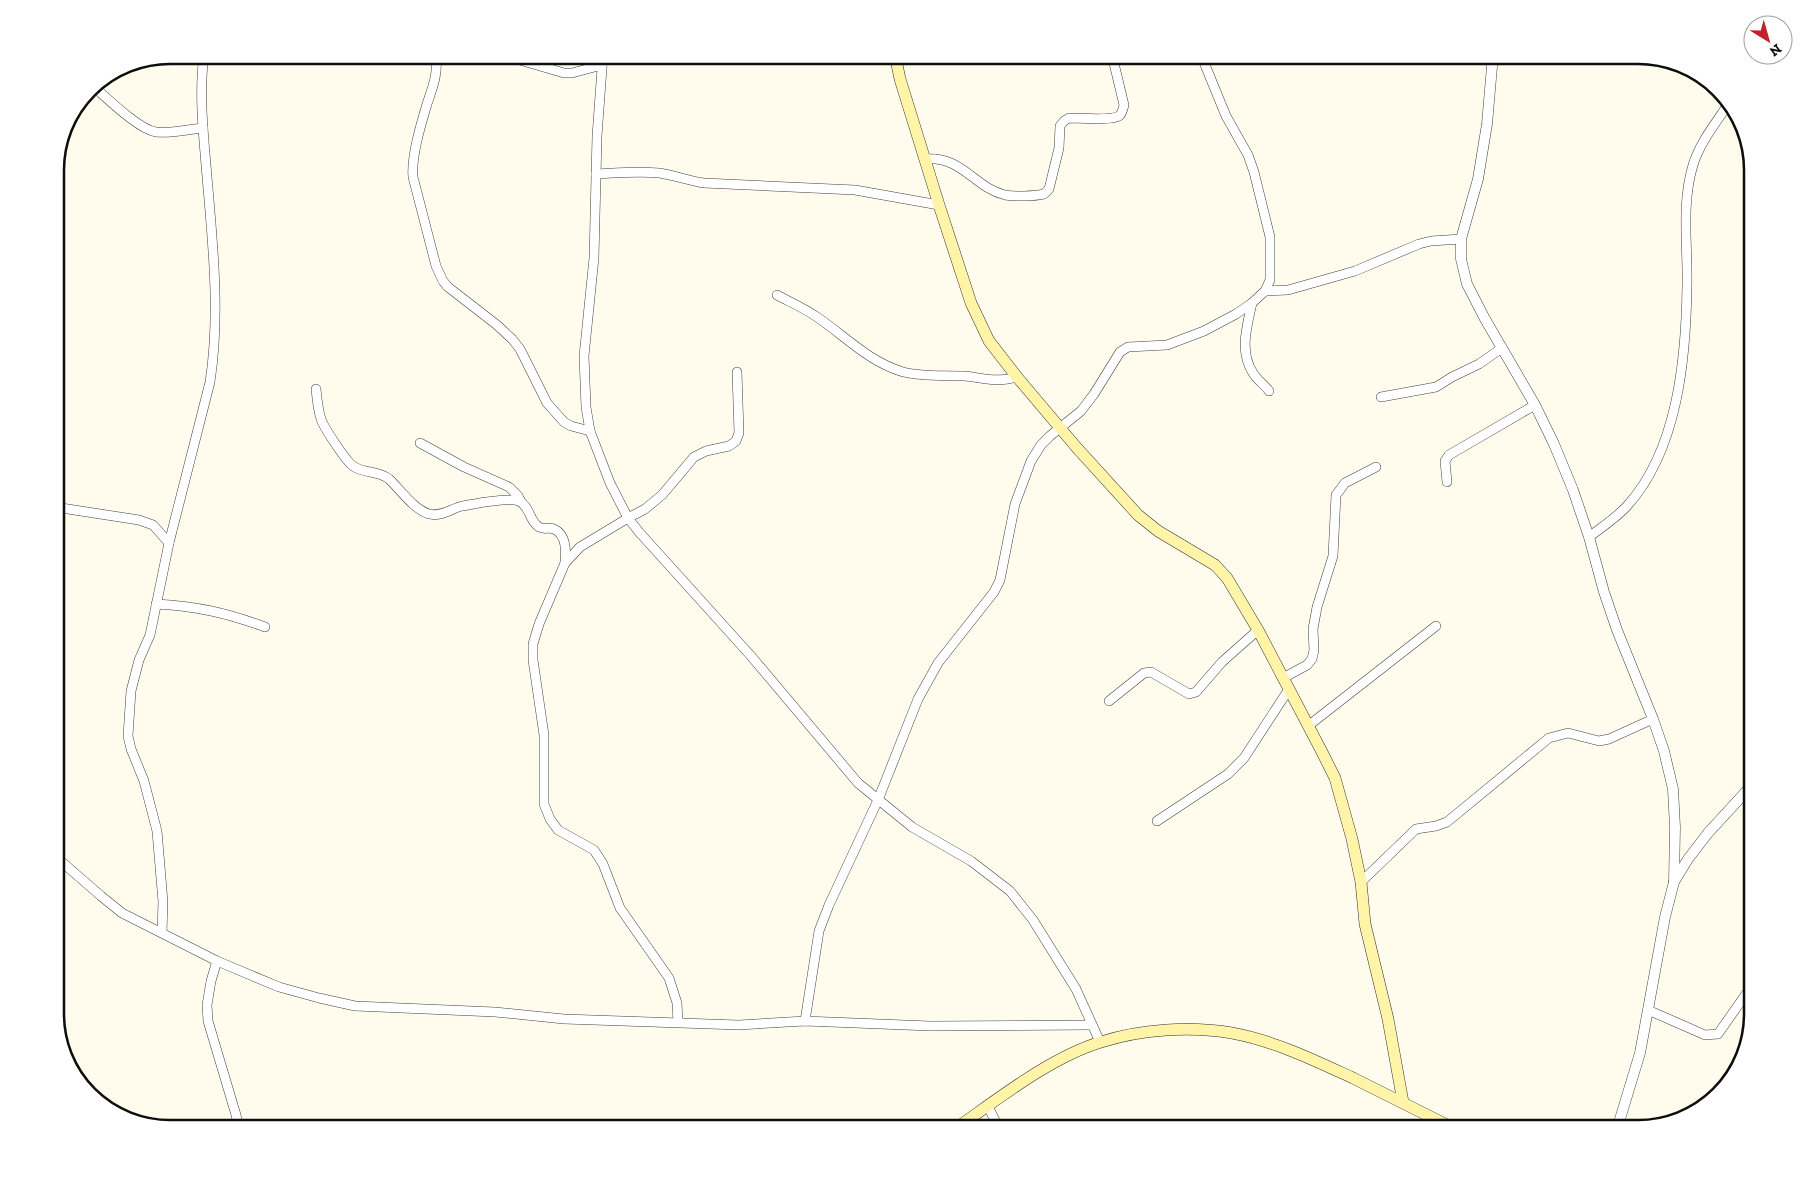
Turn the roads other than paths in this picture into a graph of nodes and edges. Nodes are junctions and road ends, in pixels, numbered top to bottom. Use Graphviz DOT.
graph roads {
  1 [pos="203,64"];
  2 [pos="437,64"];
  3 [pos="534,64"];
  4 [pos="593,64"];
  5 [pos="603,64"];
  6 [pos="897,64"];
  7 [pos="1114,64"];
  8 [pos="1205,64"];
  9 [pos="1492,64"];
  10 [pos="99,91"];
  11 [pos="1725,109"];
  12 [pos="203,128"];
  13 [pos="925,159"];
  14 [pos="596,174"];
  15 [pos="939,205"];
  16 [pos="1461,239"];
  17 [pos="1265,291"];
  18 [pos="776,295"];
  19 [pos="1252,303"];
  20 [pos="1502,348"];
  21 [pos="737,372"];
  22 [pos="1017,377"];
  23 [pos="316,389"];
  24 [pos="1270,391"];
  25 [pos="1381,397"];
  26 [pos="1534,405"];
  27 [pos="1060,427"];
  28 [pos="590,431"];
  29 [pos="420,443"];
  30 [pos="1376,467"];
  31 [pos="1446,482"];
  32 [pos="521,502"];
  33 [pos="64,508"];
  34 [pos="628,518"];
  35 [pos="1589,537"];
  36 [pos="169,543"];
  37 [pos="565,563"];
  38 [pos="156,604"];
  39 [pos="1436,626"];
  40 [pos="265,627"];
  41 [pos="1258,630"];
  42 [pos="1282,678"];
  43 [pos="1289,689"];
  44 [pos="1110,701"];
  45 [pos="1653,719"];
  46 [pos="1308,726"];
  47 [pos="1744,794"];
  48 [pos="878,800"];
  49 [pos="1157,821"];
  50 [pos="64,864"];
  51 [pos="1361,882"];
  52 [pos="1674,882"];
  53 [pos="162,932"];
  54 [pos="217,961"];
  55 [pos="1744,997"];
  56 [pos="1648,1010"];
  57 [pos="678,1022"];
  58 [pos="805,1022"];
  59 [pos="1092,1025"];
  60 [pos="1100,1042"];
  61 [pos="1403,1102"];
  62 [pos="988,1106"];
  63 [pos="237,1120"];
  64 [pos="968,1120"];
  65 [pos="995,1120"];
  66 [pos="1438,1120"];
  67 [pos="1620,1120"];
  1 -- 12 [label="street"];
  2 -- 28 [label="street"];
  3 -- 4 [label="street"];
  5 -- 14 [label="street"];
  6 -- 13 [label="main road"];
  7 -- 13 [label="street"];
  8 -- 17 [label="street"];
  9 -- 16 [label="street"];
  10 -- 12 [label="street"];
  11 -- 35 [label="street"];
  12 -- 36 [label="street"];
  13 -- 15 [label="main road"];
  14 -- 15 [label="street"];
  14 -- 28 [label="street"];
  15 -- 22 [label="main road"];
  16 -- 17 [label="street"];
  16 -- 20 [label="street"];
  17 -- 19 [label="street"];
  18 -- 22 [label="street"];
  19 -- 24 [label="street"];
  19 -- 27 [label="street"];
  20 -- 25 [label="street"];
  20 -- 26 [label="street"];
  21 -- 34 [label="street"];
  22 -- 27 [label="main road"];
  23 -- 32 [label="street"];
  26 -- 31 [label="street"];
  26 -- 35 [label="street"];
  27 -- 41 [label="main road"];
  27 -- 48 [label="street"];
  28 -- 34 [label="street"];
  29 -- 32 [label="street"];
  30 -- 42 [label="street"];
  32 -- 37 [label="street"];
  33 -- 36 [label="street"];
  34 -- 37 [label="street"];
  34 -- 48 [label="street"];
  35 -- 45 [label="street"];
  36 -- 38 [label="street"];
  37 -- 57 [label="street"];
  38 -- 40 [label="street"];
  38 -- 53 [label="street"];
  39 -- 46 [label="street"];
  41 -- 42 [label="main road"];
  41 -- 44 [label="street"];
  42 -- 43 [label="main road"];
  43 -- 46 [label="main road"];
  43 -- 49 [label="street"];
  45 -- 51 [label="street"];
  45 -- 52 [label="street"];
  46 -- 51 [label="main road"];
  47 -- 52 [label="street"];
  48 -- 58 [label="street"];
  48 -- 59 [label="street"];
  50 -- 53 [label="street"];
  51 -- 61 [label="main road"];
  52 -- 56 [label="street"];
  53 -- 54 [label="street"];
  54 -- 57 [label="street"];
  54 -- 63 [label="street"];
  55 -- 56 [label="street"];
  56 -- 67 [label="street"];
  57 -- 58 [label="street"];
  58 -- 59 [label="street"];
  59 -- 60 [label="street"];
  60 -- 61 [label="main road"];
  60 -- 62 [label="main road"];
  61 -- 66 [label="main road"];
  62 -- 64 [label="main road"];
  62 -- 65 [label="street"];
}
